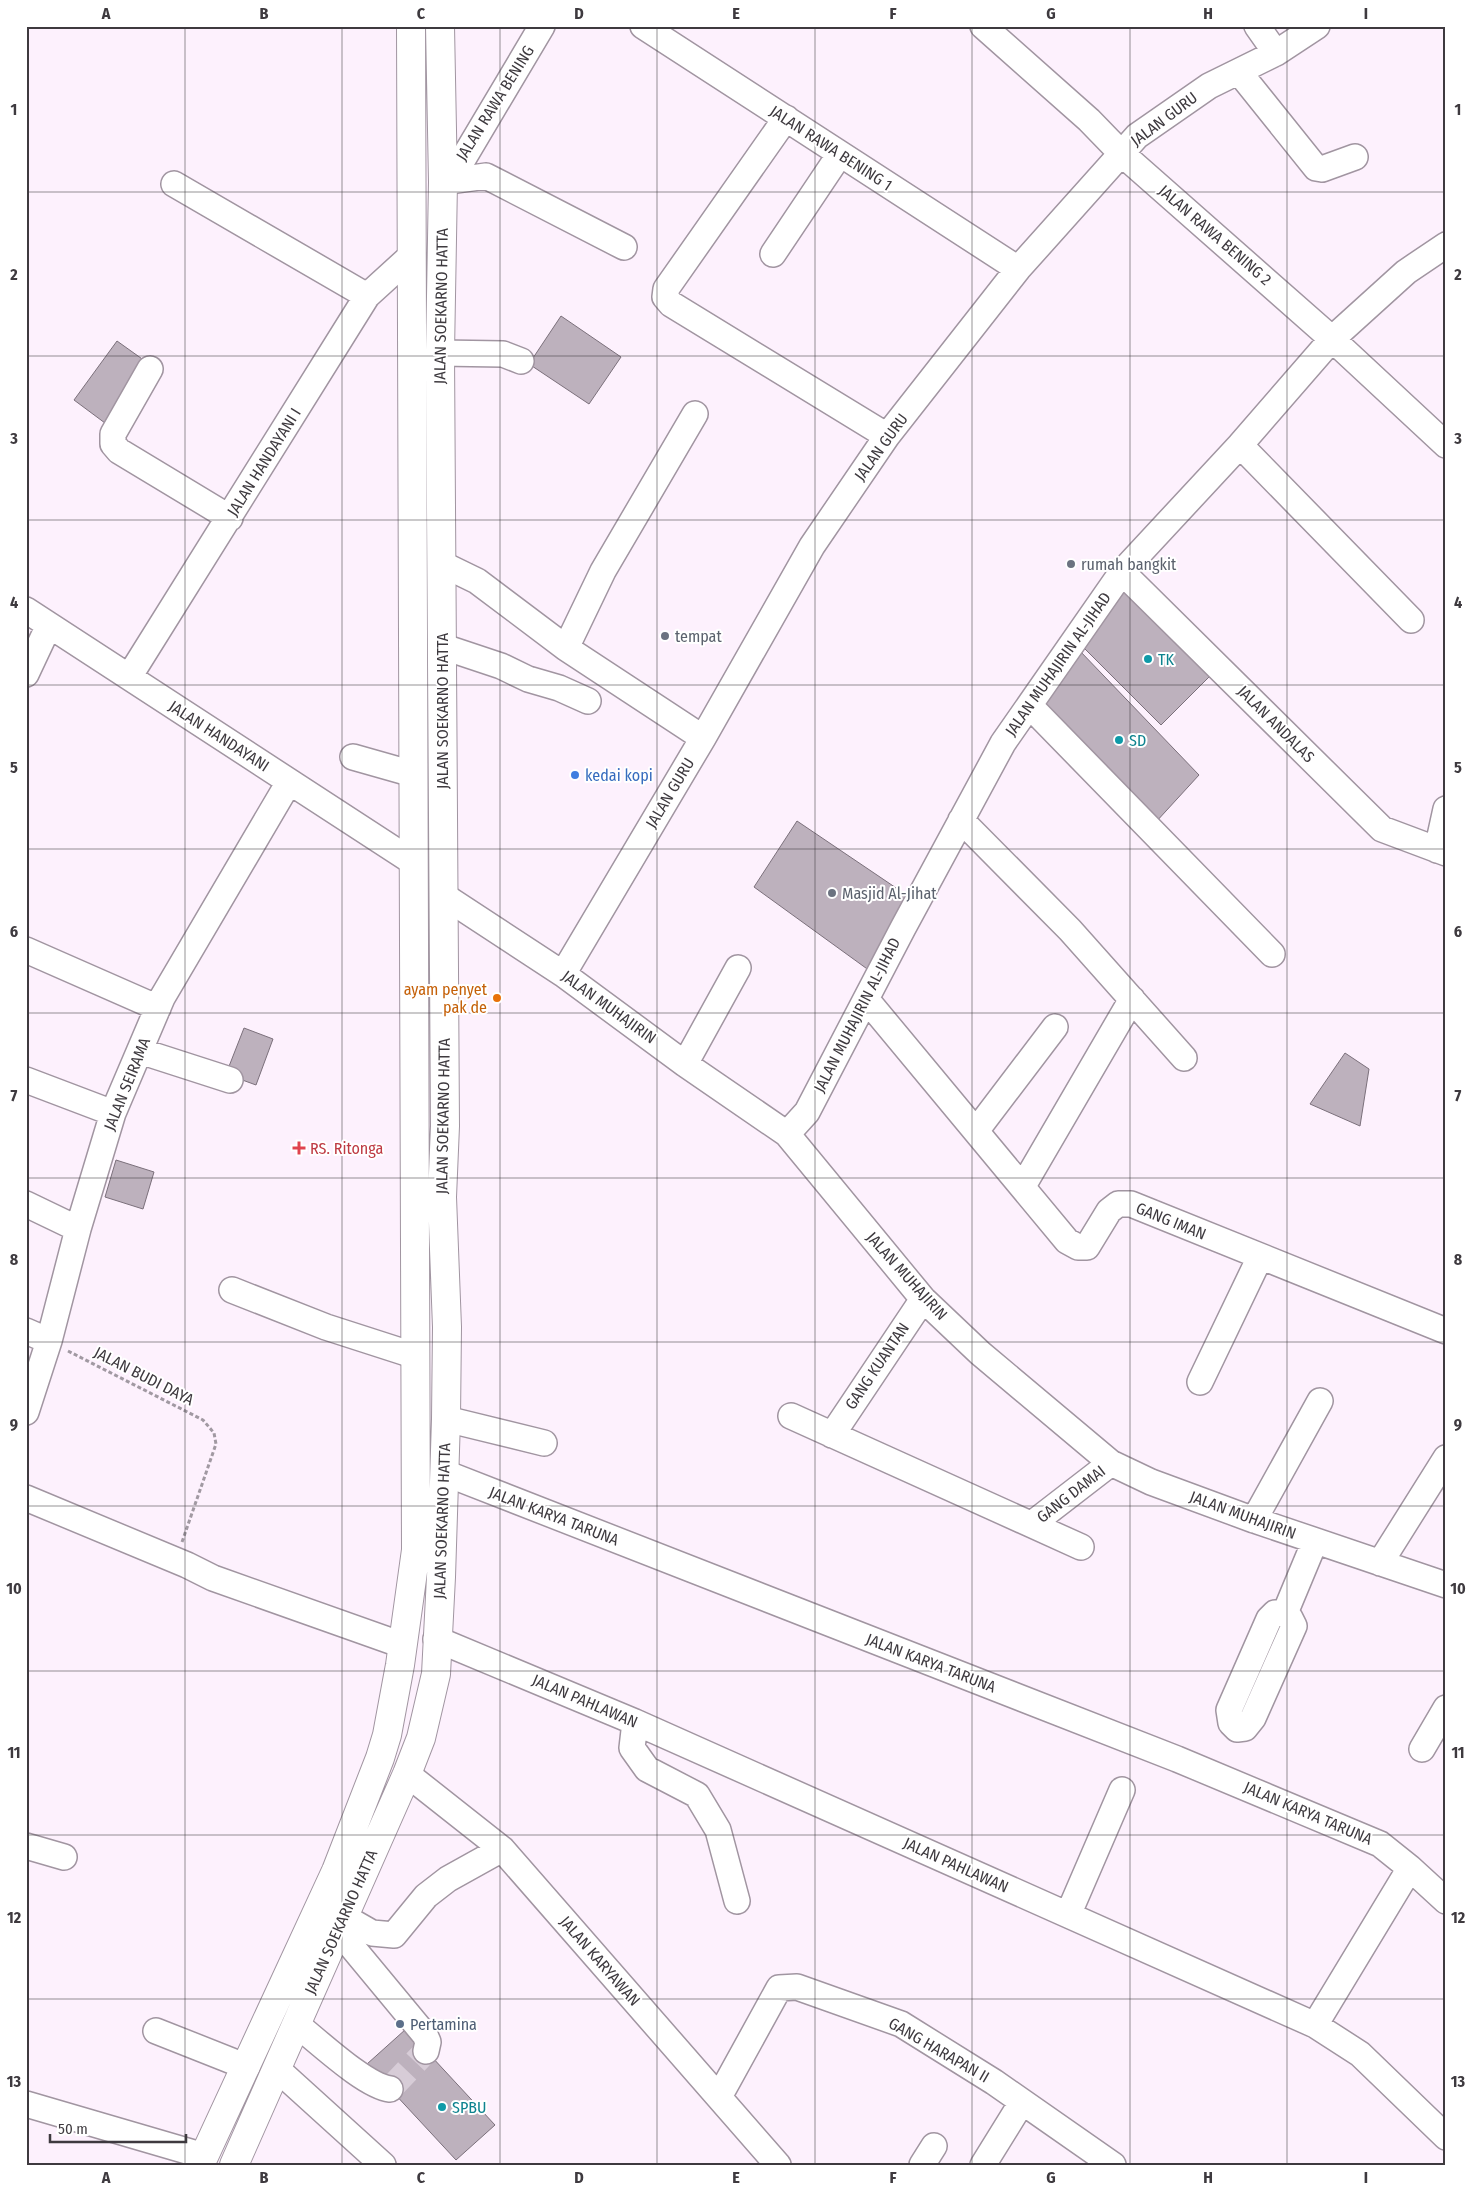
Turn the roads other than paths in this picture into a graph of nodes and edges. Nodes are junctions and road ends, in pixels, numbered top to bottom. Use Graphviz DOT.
graph roads {
  1 [pos="411,26"];
  2 [pos="440,26"];
  3 [pos="542,26"];
  4 [pos="643,26"];
  5 [pos="983,26"];
  6 [pos="1257,26"];
  7 [pos="1317,26"];
  8 [pos="1276,53"];
  9 [pos="1239,72"];
  10 [pos="786,118"];
  11 [pos="1121,153"];
  12 [pos="840,154"];
  13 [pos="1355,157"];
  14 [pos="442,177"];
  15 [pos="174,184"];
  16 [pos="1446,245"];
  17 [pos="624,247"];
  18 [pos="773,254"];
  19 [pos="411,256"];
  20 [pos="1018,269"];
  21 [pos="367,296"];
  22 [pos="1332,339"];
  23 [pos="440,353"];
  24 [pos="521,361"];
  25 [pos="150,369"];
  26 [pos="695,414"];
  27 [pos="887,436"];
  28 [pos="1240,445"];
  29 [pos="1446,445"];
  30 [pos="230,518"];
  31 [pos="442,564"];
  32 [pos="1122,572"];
  33 [pos="26,610"];
  34 [pos="1411,620"];
  35 [pos="49,625"];
  36 [pos="442,646"];
  37 [pos="566,648"];
  38 [pos="26,674"];
  39 [pos="129,677"];
  40 [pos="588,701"];
  41 [pos="1030,706"];
  42 [pos="703,738"];
  43 [pos="353,757"];
  44 [pos="413,774"];
  45 [pos="289,782"];
  46 [pos="1446,808"];
  47 [pos="961,820"];
  48 [pos="1441,851"];
  49 [pos="413,862"];
  50 [pos="444,896"];
  51 [pos="26,950"];
  52 [pos="1272,954"];
  53 [pos="738,968"];
  54 [pos="563,974"];
  55 [pos="866,998"];
  56 [pos="1132,999"];
  57 [pos="158,1008"];
  58 [pos="1055,1027"];
  59 [pos="140,1051"];
  60 [pos="1184,1058"];
  61 [pos="685,1064"];
  62 [pos="26,1080"];
  63 [pos="230,1080"];
  64 [pos="114,1113"];
  65 [pos="976,1131"];
  66 [pos="787,1134"];
  67 [pos="1023,1186"];
  68 [pos="26,1204"];
  69 [pos="78,1228"];
  70 [pos="1260,1257"];
  71 [pos="232,1290"];
  72 [pos="923,1299"];
  73 [pos="416,1327"];
  74 [pos="447,1327"];
  75 [pos="26,1331"];
  76 [pos="1446,1331"];
  77 [pos="49,1341"];
  78 [pos="416,1356"];
  79 [pos="1200,1382"];
  80 [pos="1320,1401"];
  81 [pos="26,1412"];
  82 [pos="791,1416"];
  83 [pos="446,1419"];
  84 [pos="832,1434"];
  85 [pos="544,1443"];
  86 [pos="1446,1458"];
  87 [pos="1111,1463"];
  88 [pos="445,1473"];
  89 [pos="26,1498"];
  90 [pos="1254,1520"];
  91 [pos="1032,1524"];
  92 [pos="1315,1541"];
  93 [pos="1081,1547"];
  94 [pos="1380,1563"];
  95 [pos="1446,1585"];
  96 [pos="1284,1613"];
  97 [pos="436,1639"];
  98 [pos="402,1645"];
  99 [pos="1446,1708"];
  100 [pos="635,1722"];
  101 [pos="1422,1749"];
  102 [pos="407,1774"];
  103 [pos="1122,1790"];
  104 [pos="26,1846"];
  105 [pos="502,1849"];
  106 [pos="64,1857"];
  107 [pos="1410,1868"];
  108 [pos="737,1901"];
  109 [pos="1446,1901"];
  110 [pos="1068,1915"];
  111 [pos="341,1924"];
  112 [pos="296,2024"];
  113 [pos="1315,2025"];
  114 [pos="156,2031"];
  115 [pos="426,2051"];
  116 [pos="247,2067"];
  117 [pos="276,2068"];
  118 [pos="390,2089"];
  119 [pos="720,2097"];
  120 [pos="1022,2102"];
  121 [pos="26,2104"];
  122 [pos="1446,2137"];
  123 [pos="202,2160"];
  124 [pos="234,2165"];
  125 [pos="383,2165"];
  126 [pos="778,2165"];
  127 [pos="983,2165"];
  128 [pos="1113,2165"];
  1 -- 19 [label="main road, JALAN SOEKARNO HATTA"];
  2 -- 14 [label="main road, JALAN SOEKARNO HATTA"];
  3 -- 14 [label="street, JALAN RAWA BENING"];
  4 -- 10 [label="street, JALAN RAWA BENING 1"];
  5 -- 11 [label="street, JALAN RAWA BENING 2"];
  6 -- 8 [label="street"];
  7 -- 8 [label="street, JALAN GURU"];
  8 -- 9 [label="street, JALAN GURU"];
  9 -- 11 [label="street, JALAN GURU"];
  9 -- 13 [label="street"];
  10 -- 12 [label="street, JALAN RAWA BENING 1"];
  10 -- 27 [label="street"];
  11 -- 20 [label="street, JALAN GURU"];
  11 -- 22 [label="street, JALAN RAWA BENING 2"];
  12 -- 18 [label="street"];
  12 -- 20 [label="street, JALAN RAWA BENING 1"];
  14 -- 17 [label="street"];
  14 -- 23 [label="main road, JALAN SOEKARNO HATTA"];
  15 -- 21 [label="street"];
  16 -- 22 [label="street, JALAN MUHAJIRIN AL-JIHAD"];
  19 -- 21 [label="street, JALAN HANDAYANI I"];
  19 -- 44 [label="main road, JALAN SOEKARNO HATTA"];
  20 -- 27 [label="street, JALAN GURU"];
  21 -- 30 [label="street, JALAN HANDAYANI I"];
  22 -- 28 [label="street, JALAN MUHAJIRIN AL-JIHAD"];
  22 -- 29 [label="street, JALAN RAWA BENING 2"];
  23 -- 24 [label="street"];
  23 -- 31 [label="main road, JALAN SOEKARNO HATTA"];
  25 -- 30 [label="street"];
  26 -- 37 [label="street"];
  27 -- 42 [label="street, JALAN GURU"];
  28 -- 32 [label="street, JALAN MUHAJIRIN AL-JIHAD"];
  28 -- 34 [label="street"];
  30 -- 39 [label="street, JALAN HANDAYANI I"];
  31 -- 36 [label="main road, JALAN SOEKARNO HATTA"];
  31 -- 37 [label="street"];
  32 -- 41 [label="street, JALAN MUHAJIRIN AL-JIHAD"];
  32 -- 48 [label="street, JALAN ANDALAS"];
  33 -- 35 [label="street, JALAN HANDAYANI"];
  35 -- 38 [label="street"];
  35 -- 39 [label="street, JALAN HANDAYANI"];
  36 -- 40 [label="street"];
  36 -- 50 [label="main road, JALAN SOEKARNO HATTA"];
  37 -- 42 [label="street"];
  39 -- 45 [label="street, JALAN HANDAYANI"];
  41 -- 47 [label="street, JALAN MUHAJIRIN AL-JIHAD"];
  41 -- 52 [label="street"];
  42 -- 54 [label="street, JALAN GURU"];
  43 -- 44 [label="street"];
  44 -- 49 [label="main road, JALAN SOEKARNO HATTA"];
  45 -- 49 [label="street, JALAN HANDAYANI"];
  45 -- 57 [label="street, JALAN SEIRAMA"];
  46 -- 48 [label="street"];
  47 -- 55 [label="street, JALAN MUHAJIRIN AL-JIHAD"];
  47 -- 56 [label="street"];
  49 -- 73 [label="main road, JALAN SOEKARNO HATTA"];
  50 -- 54 [label="street, JALAN MUHAJIRIN"];
  50 -- 74 [label="main road, JALAN SOEKARNO HATTA"];
  51 -- 57 [label="street"];
  53 -- 61 [label="street"];
  54 -- 61 [label="street, JALAN MUHAJIRIN"];
  55 -- 65 [label="street, GANG IMAN"];
  55 -- 66 [label="street, JALAN MUHAJIRIN AL-JIHAD"];
  56 -- 60 [label="street"];
  56 -- 67 [label="street"];
  57 -- 59 [label="street, JALAN SEIRAMA"];
  58 -- 65 [label="street"];
  59 -- 63 [label="street"];
  59 -- 64 [label="street, JALAN SEIRAMA"];
  61 -- 66 [label="street, JALAN MUHAJIRIN"];
  62 -- 64 [label="street"];
  64 -- 69 [label="street, JALAN SEIRAMA"];
  65 -- 67 [label="street, GANG IMAN"];
  66 -- 72 [label="street, JALAN MUHAJIRIN"];
  67 -- 70 [label="street, GANG IMAN"];
  68 -- 69 [label="street"];
  69 -- 77 [label="street, JALAN SEIRAMA"];
  70 -- 76 [label="street, GANG IMAN"];
  70 -- 79 [label="street"];
  71 -- 78 [label="street"];
  72 -- 84 [label="street, GANG KUANTAN"];
  72 -- 87 [label="street, JALAN MUHAJIRIN"];
  73 -- 74 [label="main road"];
  73 -- 78 [label="main road, JALAN SOEKARNO HATTA"];
  74 -- 83 [label="main road, JALAN SOEKARNO HATTA"];
  75 -- 77 [label="street"];
  77 -- 81 [label="street, JALAN SEIRAMA"];
  78 -- 98 [label="main road, JALAN SOEKARNO HATTA"];
  80 -- 90 [label="street"];
  82 -- 84 [label="street"];
  83 -- 85 [label="street"];
  83 -- 88 [label="main road, JALAN SOEKARNO HATTA"];
  84 -- 91 [label="street"];
  86 -- 94 [label="street"];
  87 -- 90 [label="street, JALAN MUHAJIRIN"];
  87 -- 91 [label="street, GANG DAMAI"];
  88 -- 97 [label="main road, JALAN SOEKARNO HATTA"];
  88 -- 107 [label="street, JALAN KARYA TARUNA"];
  89 -- 98 [label="street"];
  90 -- 92 [label="street, JALAN MUHAJIRIN"];
  91 -- 93 [label="street"];
  92 -- 94 [label="street, JALAN MUHAJIRIN"];
  92 -- 96 [label="street"];
  94 -- 95 [label="street, JALAN MUHAJIRIN"];
  97 -- 100 [label="street, JALAN PAHLAWAN"];
  97 -- 102 [label="main road, JALAN SOEKARNO HATTA"];
  98 -- 116 [label="main road, JALAN SOEKARNO HATTA"];
  99 -- 101 [label="street"];
  100 -- 108 [label="street"];
  100 -- 110 [label="street, JALAN PAHLAWAN"];
  102 -- 105 [label="street, JALAN KARYAWAN"];
  102 -- 111 [label="main road, JALAN SOEKARNO HATTA"];
  103 -- 110 [label="street"];
  104 -- 106 [label="street"];
  105 -- 111 [label="street"];
  105 -- 119 [label="street, JALAN KARYAWAN"];
  107 -- 109 [label="street, JALAN KARYA TARUNA"];
  107 -- 113 [label="street"];
  110 -- 113 [label="street, JALAN PAHLAWAN"];
  111 -- 112 [label="main road, JALAN SOEKARNO HATTA"];
  111 -- 115 [label="street"];
  112 -- 117 [label="main road, JALAN SOEKARNO HATTA"];
  112 -- 118 [label="street"];
  113 -- 122 [label="street, JALAN PAHLAWAN"];
  114 -- 116 [label="street"];
  116 -- 123 [label="main road, JALAN SOEKARNO HATTA"];
  117 -- 124 [label="main road, JALAN SOEKARNO HATTA"];
  117 -- 125 [label="street"];
  119 -- 120 [label="street, GANG HARAPAN II"];
  119 -- 126 [label="street, JALAN KARYAWAN"];
  120 -- 127 [label="street"];
  120 -- 128 [label="street, GANG HARAPAN II"];
  121 -- 123 [label="street"];
}
